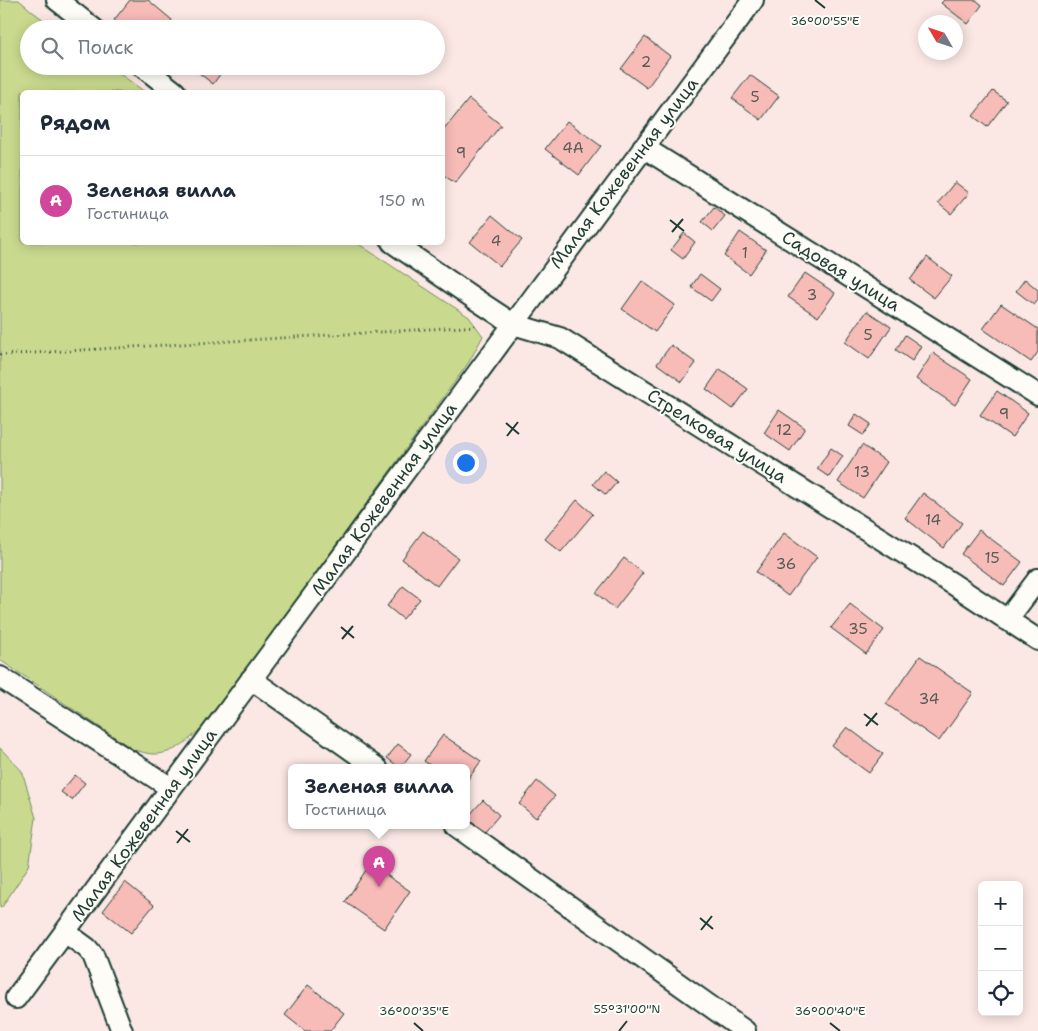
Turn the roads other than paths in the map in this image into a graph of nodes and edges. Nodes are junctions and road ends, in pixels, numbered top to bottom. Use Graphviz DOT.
graph roads {
  1 [pos="57,0"];
  2 [pos="753,0"];
  3 [pos="83,20"];
  4 [pos="153,75"];
  5 [pos="172,90"];
  6 [pos="643,147"];
  7 [pos="396,245"];
  8 [pos="512,324"];
  9 [pos="1038,395"];
  10 [pos="1038,580"];
  11 [pos="1007,620"];
  12 [pos="1038,640"];
  13 [pos="0,677"];
  14 [pos="251,679"];
  15 [pos="371,764"];
  16 [pos="171,788"];
  17 [pos="461,829"];
  18 [pos="65,932"];
  19 [pos="16,998"];
  20 [pos="122,1031"];
  21 [pos="745,1031"];
  1 -- 3 [label="street"];
  2 -- 6 [label="street, Малая Кожевенная улица"];
  4 -- 5 [label="street"];
  6 -- 8 [label="street, Малая Кожевенная улица"];
  6 -- 9 [label="street, Садовая улица"];
  7 -- 8 [label="street, Стрелковая улица"];
  8 -- 11 [label="street, Стрелковая улица"];
  8 -- 14 [label="street, Малая Кожевенная улица"];
  10 -- 11 [label="street"];
  11 -- 12 [label="street, Стрелковая улица"];
  13 -- 16 [label="street"];
  14 -- 15 [label="street"];
  14 -- 16 [label="street, Малая Кожевенная улица"];
  16 -- 18 [label="street, Малая Кожевенная улица"];
  17 -- 21 [label="street"];
  18 -- 19 [label="street, Малая Кожевенная улица"];
  18 -- 20 [label="street"];
}
